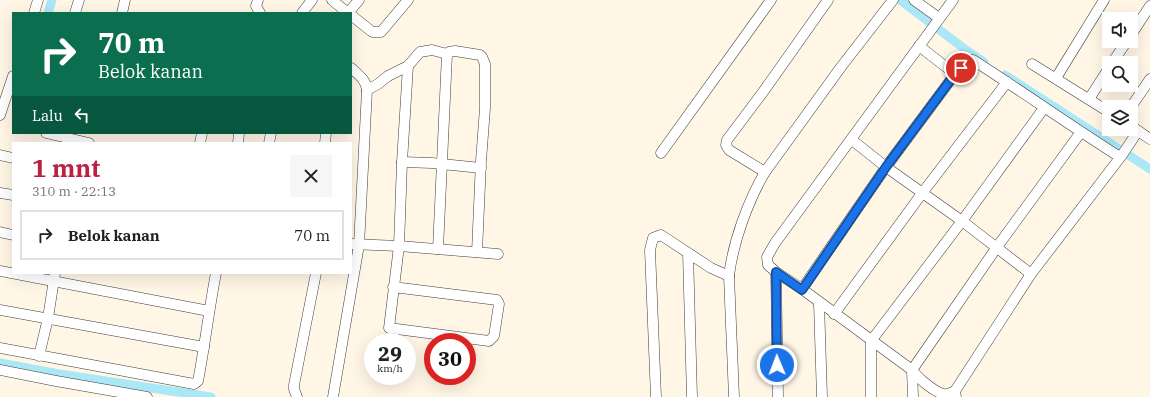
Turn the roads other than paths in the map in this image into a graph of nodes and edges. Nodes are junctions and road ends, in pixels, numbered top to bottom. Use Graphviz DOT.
graph roads {
  1 [pos="38,0"];
  2 [pos="79,0"];
  3 [pos="125,0"];
  4 [pos="258,0"];
  5 [pos="312,0"];
  6 [pos="332,0"];
  7 [pos="359,0"];
  8 [pos="408,0"];
  9 [pos="771,0"];
  10 [pos="828,0"];
  11 [pos="914,0"];
  12 [pos="953,0"];
  13 [pos="1104,0"];
  14 [pos="891,1"];
  15 [pos="1150,6"];
  16 [pos="34,12"];
  17 [pos="75,12"];
  18 [pos="122,12"];
  19 [pos="259,12"];
  20 [pos="303,12"];
  21 [pos="347,12"];
  22 [pos="349,12"];
  23 [pos="352,17"];
  24 [pos="936,22"];
  25 [pos="1138,24"];
  26 [pos="920,46"];
  27 [pos="447,54"];
  28 [pos="1032,64"];
  29 [pos="408,66"];
  30 [pos="352,69"];
  31 [pos="955,74"];
  32 [pos="1056,78"];
  33 [pos="12,79"];
  34 [pos="1102,79"];
  35 [pos="1150,79"];
  36 [pos="1007,82"];
  37 [pos="367,90"];
  38 [pos="1089,99"];
  39 [pos="1136,100"];
  40 [pos="1102,107"];
  41 [pos="1044,108"];
  42 [pos="0,115"];
  43 [pos="1138,131"];
  44 [pos="1081,132"];
  45 [pos="53,134"];
  46 [pos="1132,136"];
  47 [pos="86,139"];
  48 [pos="1150,139"];
  49 [pos="852,140"];
  50 [pos="661,153"];
  51 [pos="1123,153"];
  52 [pos="0,155"];
  53 [pos="12,158"];
  54 [pos="402,162"];
  55 [pos="442,164"];
  56 [pos="886,167"];
  57 [pos="481,168"];
  58 [pos="765,172"];
  59 [pos="0,192"];
  60 [pos="923,192"];
  61 [pos="12,195"];
  62 [pos="962,221"];
  63 [pos="0,232"];
  64 [pos="12,235"];
  65 [pos="355,244"];
  66 [pos="399,246"];
  67 [pos="996,247"];
  68 [pos="438,249"];
  69 [pos="477,252"];
  70 [pos="688,253"];
  71 [pos="498,254"];
  72 [pos="352,265"];
  73 [pos="0,271"];
  74 [pos="12,272"];
  75 [pos="776,272"];
  76 [pos="28,274"];
  77 [pos="216,274"];
  78 [pos="316,274"];
  79 [pos="351,274"];
  80 [pos="1031,274"];
  81 [pos="729,276"];
  82 [pos="55,277"];
  83 [pos="393,287"];
  84 [pos="802,290"];
  85 [pos="819,303"];
  86 [pos="0,310"];
  87 [pos="209,311"];
  88 [pos="834,314"];
  89 [pos="48,318"];
  90 [pos="871,341"];
  91 [pos="204,347"];
  92 [pos="0,348"];
  93 [pos="39,356"];
  94 [pos="0,370"];
  95 [pos="912,370"];
  96 [pos="87,392"];
  97 [pos="956,394"];
  98 [pos="147,397"];
  99 [pos="297,397"];
  100 [pos="333,397"];
  101 [pos="656,397"];
  102 [pos="692,397"];
  103 [pos="734,397"];
  104 [pos="778,397"];
  105 [pos="822,397"];
  106 [pos="871,397"];
  107 [pos="913,397"];
  1 -- 16 [label="street"];
  2 -- 17 [label="street"];
  3 -- 18 [label="street"];
  4 -- 19 [label="street"];
  5 -- 20 [label="street"];
  6 -- 21 [label="street"];
  7 -- 22 [label="street"];
  8 -- 23 [label="street"];
  9 -- 50 [label="street"];
  10 -- 58 [label="street"];
  11 -- 24 [label="street"];
  12 -- 24 [label="street"];
  13 -- 32 [label="street"];
  14 -- 58 [label="street"];
  15 -- 25 [label="street"];
  24 -- 26 [label="street"];
  26 -- 31 [label="street"];
  26 -- 49 [label="street"];
  27 -- 29 [label="street"];
  27 -- 55 [label="street"];
  27 -- 57 [label="street"];
  28 -- 32 [label="street"];
  29 -- 37 [label="street"];
  29 -- 54 [label="street"];
  30 -- 37 [label="street"];
  31 -- 36 [label="street"];
  31 -- 56 [label="street"];
  32 -- 38 [label="street"];
  33 -- 42 [label="street"];
  34 -- 38 [label="street"];
  35 -- 39 [label="street"];
  36 -- 41 [label="street"];
  36 -- 60 [label="street"];
  37 -- 65 [label="street"];
  38 -- 40 [label="street"];
  41 -- 44 [label="street"];
  41 -- 62 [label="street"];
  43 -- 48 [label="street"];
  44 -- 51 [label="street"];
  44 -- 67 [label="street"];
  45 -- 47 [label="street"];
  46 -- 51 [label="street"];
  49 -- 56 [label="street"];
  49 -- 75 [label="street"];
  51 -- 80 [label="street"];
  52 -- 53 [label="street"];
  54 -- 55 [label="street"];
  54 -- 66 [label="street"];
  55 -- 57 [label="street"];
  55 -- 68 [label="street"];
  56 -- 60 [label="street"];
  56 -- 84 [label="street"];
  57 -- 69 [label="street"];
  58 -- 81 [label="street"];
  59 -- 61 [label="street"];
  60 -- 62 [label="street"];
  60 -- 88 [label="street"];
  62 -- 67 [label="street"];
  62 -- 90 [label="street"];
  63 -- 64 [label="street"];
  65 -- 66 [label="street"];
  65 -- 72 [label="street"];
  66 -- 68 [label="street"];
  66 -- 83 [label="street"];
  67 -- 80 [label="street"];
  67 -- 95 [label="street"];
  68 -- 69 [label="street"];
  69 -- 71 [label="street"];
  70 -- 81 [label="street"];
  70 -- 101 [label="street"];
  70 -- 102 [label="street"];
  73 -- 74 [label="street"];
  75 -- 84 [label="street"];
  75 -- 104 [label="street"];
  76 -- 82 [label="street"];
  77 -- 87 [label="street"];
  78 -- 99 [label="street"];
  79 -- 100 [label="street"];
  80 -- 97 [label="street"];
  81 -- 103 [label="street"];
  82 -- 87 [label="street"];
  82 -- 89 [label="street"];
  83 -- 83 [label="street"];
  84 -- 85 [label="street"];
  85 -- 88 [label="street"];
  85 -- 105 [label="street"];
  86 -- 89 [label="street"];
  87 -- 91 [label="street"];
  88 -- 90 [label="street"];
  89 -- 91 [label="street"];
  89 -- 93 [label="street"];
  90 -- 95 [label="street"];
  90 -- 106 [label="street"];
  91 -- 93 [label="street"];
  92 -- 93 [label="street"];
  94 -- 96 [label="street"];
  95 -- 97 [label="street"];
  95 -- 107 [label="street"];
  96 -- 98 [label="street"];
}
